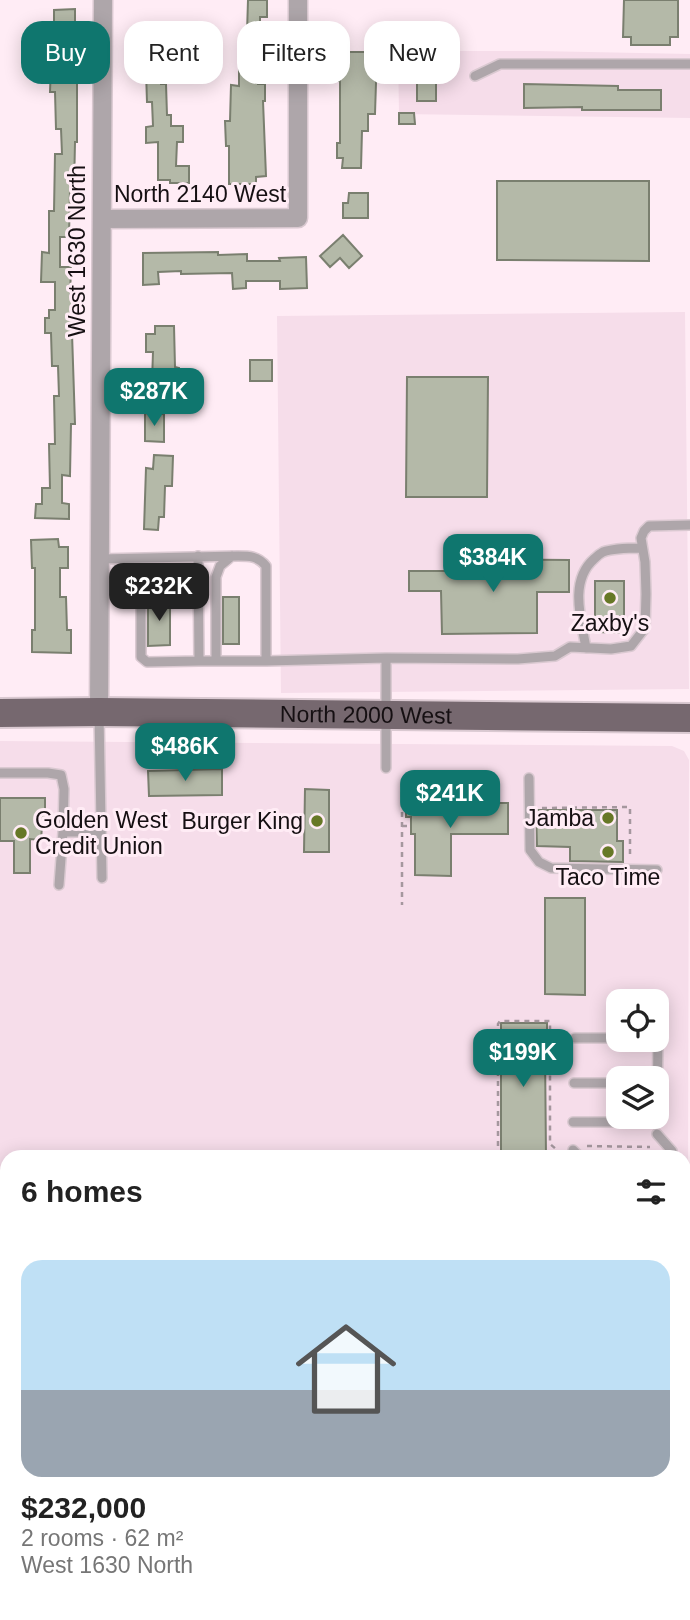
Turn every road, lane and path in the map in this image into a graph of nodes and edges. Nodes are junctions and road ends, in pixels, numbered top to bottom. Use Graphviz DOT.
graph roads {
  1 [pos="103,0"];
  2 [pos="298,0"];
  3 [pos="690,64"];
  4 [pos="475,76"];
  5 [pos="102,219"];
  6 [pos="690,525"];
  7 [pos="641,548"];
  8 [pos="198,556"];
  9 [pos="232,556"];
  10 [pos="100,559"];
  11 [pos="199,586"];
  12 [pos="586,648"];
  13 [pos="386,659"];
  14 [pos="199,661"];
  15 [pos="216,661"];
  16 [pos="266,661"];
  17 [pos="99,712"];
  18 [pos="0,713"];
  19 [pos="386,715"];
  20 [pos="690,718"];
  21 [pos="386,768"];
  22 [pos="0,773"];
  23 [pos="529,778"];
  24 [pos="402,782"];
  25 [pos="530,808"];
  26 [pos="402,826"];
  27 [pos="410,826"];
  28 [pos="63,832"];
  29 [pos="101,832"];
  30 [pos="630,869"];
  31 [pos="657,870"];
  32 [pos="102,878"];
  33 [pos="60,885"];
  34 [pos="402,905"];
  35 [pos="575,1038"];
  36 [pos="606,1038"];
  37 [pos="574,1083"];
  38 [pos="606,1083"];
  39 [pos="573,1122"];
  40 [pos="606,1122"];
  41 [pos="657,1134"];
  42 [pos="498,1146"];
  43 [pos="584,1146"];
  44 [pos="650,1147"];
  45 [pos="557,1150"];
  46 [pos="671,1150"];
  1 -- 5 [label="street, West 1630 North"];
  2 -- 5 [label="street, North 2140 West"];
  3 -- 4 [label="lane"];
  5 -- 10 [label="street, West 1630 North"];
  6 -- 7 [label="lane"];
  7 -- 12 [label="lane"];
  7 -- 12 [label="lane"];
  8 -- 9 [label="lane"];
  8 -- 10 [label="lane"];
  8 -- 11 [label="lane"];
  9 -- 15 [label="lane"];
  9 -- 16 [label="lane"];
  10 -- 17 [label="street, West 1630 North"];
  11 -- 14 [label="lane"];
  11 -- 14 [label="lane"];
  12 -- 13 [label="lane"];
  13 -- 16 [label="lane"];
  13 -- 19 [label="lane"];
  14 -- 15 [label="lane"];
  15 -- 16 [label="lane"];
  17 -- 18 [label="main road, North 2000 West"];
  17 -- 19 [label="main road, North 2000 West"];
  17 -- 29 [label="lane"];
  19 -- 20 [label="main road, North 2000 West"];
  19 -- 21 [label="lane"];
  22 -- 28 [label="lane"];
  23 -- 25 [label="lane"];
  24 -- 26 [label="path"];
  25 -- 30 [label="lane"];
  25 -- 30 [label="path"];
  26 -- 27 [label="path"];
  26 -- 34 [label="path"];
  28 -- 29 [label="lane"];
  28 -- 33 [label="lane"];
  29 -- 32 [label="lane"];
  30 -- 31 [label="lane"];
  35 -- 36 [label="lane"];
  37 -- 38 [label="lane"];
  39 -- 40 [label="lane"];
  41 -- 46 [label="lane"];
  42 -- 45 [label="path"];
  43 -- 44 [label="path"];
}
